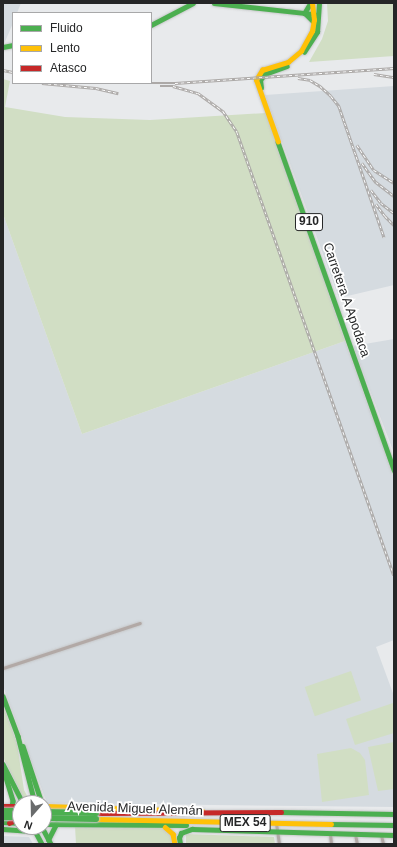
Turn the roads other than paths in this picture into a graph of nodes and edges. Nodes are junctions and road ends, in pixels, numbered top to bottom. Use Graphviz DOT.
graph roads {
  1 [pos="192,3"];
  2 [pos="214,3"];
  3 [pos="312,3"];
  4 [pos="318,3"];
  5 [pos="305,13"];
  6 [pos="314,14"];
  7 [pos="314,22"];
  8 [pos="152,25"];
  9 [pos="318,30"];
  10 [pos="394,464"];
  11 [pos="394,470"];
  12 [pos="140,623"];
  13 [pos="3,668"];
  14 [pos="3,696"];
  15 [pos="18,736"];
  16 [pos="3,764"];
  17 [pos="3,767"];
  18 [pos="19,795"];
  19 [pos="33,795"];
  20 [pos="39,795"];
  21 [pos="3,806"];
  22 [pos="11,806"];
  23 [pos="54,806"];
  24 [pos="52,813"];
  25 [pos="214,813"];
  26 [pos="394,814"];
  27 [pos="96,816"];
  28 [pos="52,818"];
  29 [pos="3,822"];
  30 [pos="10,823"];
  31 [pos="214,823"];
  32 [pos="276,823"];
  33 [pos="52,824"];
  34 [pos="56,824"];
  35 [pos="394,825"];
  36 [pos="157,826"];
  37 [pos="165,827"];
  38 [pos="206,829"];
  39 [pos="277,832"];
  40 [pos="330,834"];
  41 [pos="355,834"];
  42 [pos="37,835"];
  43 [pos="381,835"];
  44 [pos="394,835"];
  45 [pos="50,842"];
  46 [pos="42,844"];
  47 [pos="175,844"];
  48 [pos="180,844"];
  49 [pos="279,844"];
  50 [pos="331,844"];
  51 [pos="357,844"];
  52 [pos="383,844"];
  1 -- 8 [label="main road"];
  2 -- 5 [label="main road"];
  3 -- 5 [label="main road"];
  3 -- 6 [label="main road, Carretera A Apodaca / 910"];
  4 -- 6 [label="main road"];
  4 -- 9 [label="main road, 910"];
  5 -- 6 [label="main road"];
  5 -- 7 [label="main road"];
  6 -- 7 [label="main road, Carretera A Apodaca / 910"];
  6 -- 9 [label="main road"];
  7 -- 11 [label="main road, Carretera A Apodaca / 910"];
  9 -- 10 [label="main road, 910"];
  12 -- 13 [label="street"];
  14 -- 15 [label="main road"];
  15 -- 19 [label="main road"];
  15 -- 20 [label="main road"];
  16 -- 18 [label="main road"];
  17 -- 22 [label="main road"];
  21 -- 22 [label="main road"];
  22 -- 30 [label="main road"];
  23 -- 25 [label="main road"];
  23 -- 34 [label="main road"];
  24 -- 27 [label="main road, Avenida Miguel Alemán / MEX 54, bridge"];
  25 -- 26 [label="main road, Avenida Miguel Alemán / MEX 54"];
  25 -- 27 [label="main road, Avenida Miguel Alemán / MEX 54"];
  27 -- 28 [label="main road, Avenida Miguel Alemán / MEX 54, bridge"];
  27 -- 31 [label="main road, Avenida Miguel Alemán / MEX 54"];
  29 -- 30 [label="main road"];
  31 -- 32 [label="main road, Avenida Miguel Alemán / MEX 54"];
  31 -- 36 [label="main road"];
  32 -- 35 [label="main road, Avenida Miguel Alemán / MEX 54"];
  32 -- 39 [label="street"];
  33 -- 34 [label="main road"];
  34 -- 36 [label="main road"];
  34 -- 45 [label="main road"];
  36 -- 37 [label="main road"];
  37 -- 38 [label="main road"];
  37 -- 47 [label="main road"];
  38 -- 39 [label="main road"];
  38 -- 48 [label="main road"];
  39 -- 40 [label="main road"];
  39 -- 49 [label="street"];
  40 -- 41 [label="main road"];
  40 -- 50 [label="street"];
  41 -- 43 [label="main road"];
  41 -- 51 [label="street"];
  42 -- 46 [label="main road"];
  43 -- 44 [label="main road"];
  43 -- 52 [label="street"];
}
